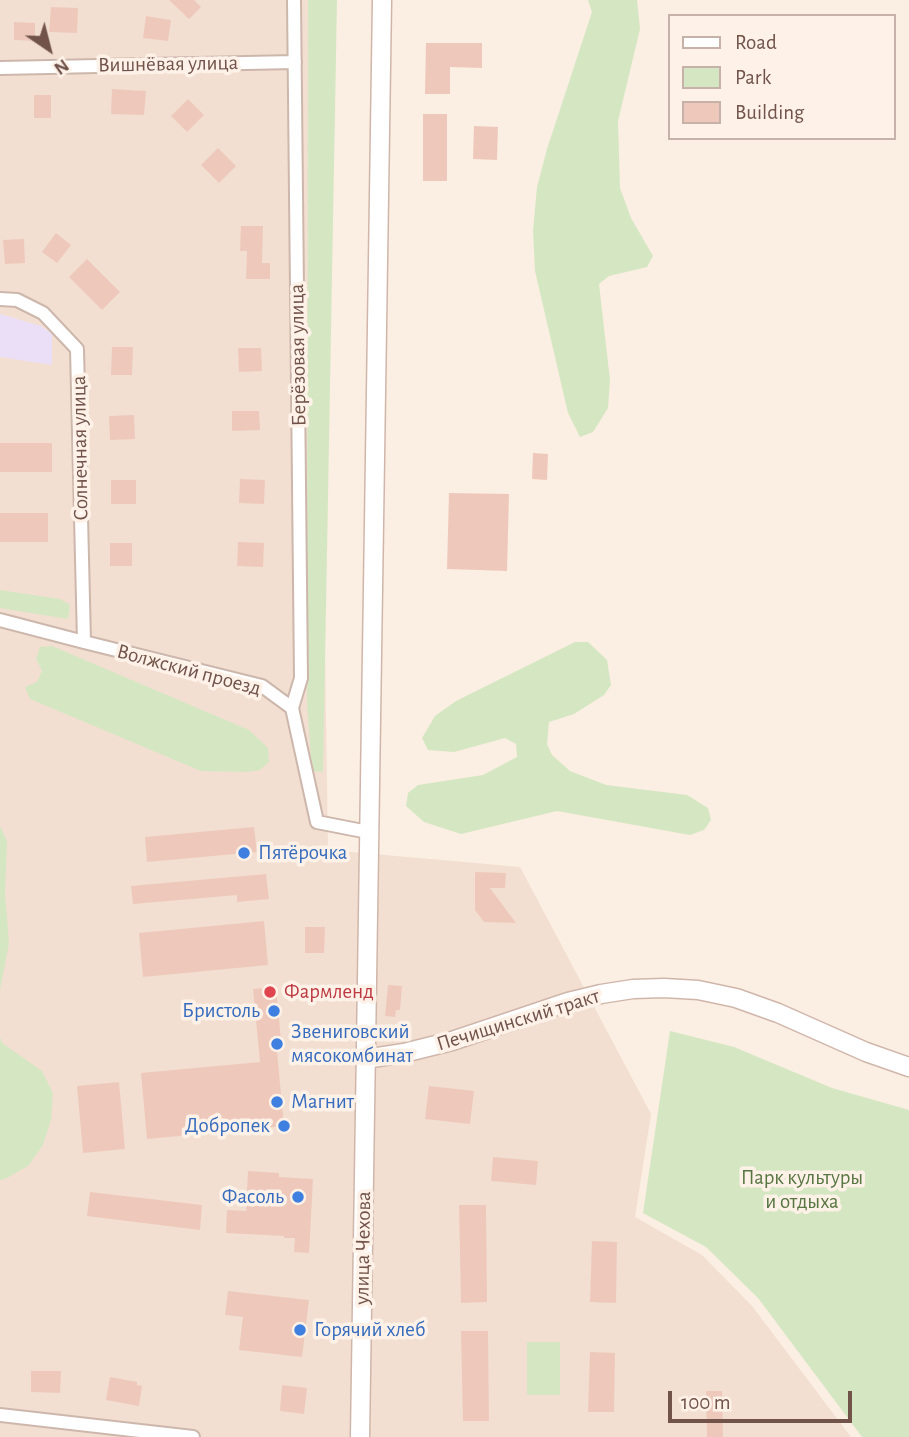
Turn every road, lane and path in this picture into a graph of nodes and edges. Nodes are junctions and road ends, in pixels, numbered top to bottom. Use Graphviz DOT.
graph roads {
  1 [pos="294,0"];
  2 [pos="382,0"];
  3 [pos="295,62"];
  4 [pos="0,68"];
  5 [pos="0,299"];
  6 [pos="0,620"];
  7 [pos="84,642"];
  8 [pos="292,708"];
  9 [pos="368,832"];
  10 [pos="365,1059"];
  11 [pos="909,1067"];
  12 [pos="0,1415"];
  13 [pos="193,1437"];
  14 [pos="360,1437"];
  1 -- 3 [label="street, Берёзовая улица"];
  2 -- 9 [label="street, улица Чехова"];
  3 -- 4 [label="street, Вишнёвая улица"];
  3 -- 8 [label="street, Берёзовая улица"];
  5 -- 7 [label="street, Солнечная улица"];
  6 -- 7 [label="street, Волжский проезд"];
  7 -- 8 [label="street, Волжский проезд"];
  8 -- 9 [label="street"];
  9 -- 10 [label="street, улица Чехова"];
  10 -- 11 [label="street, Печищинский тракт"];
  10 -- 14 [label="street, улица Чехова"];
  12 -- 13 [label="street"];
}
